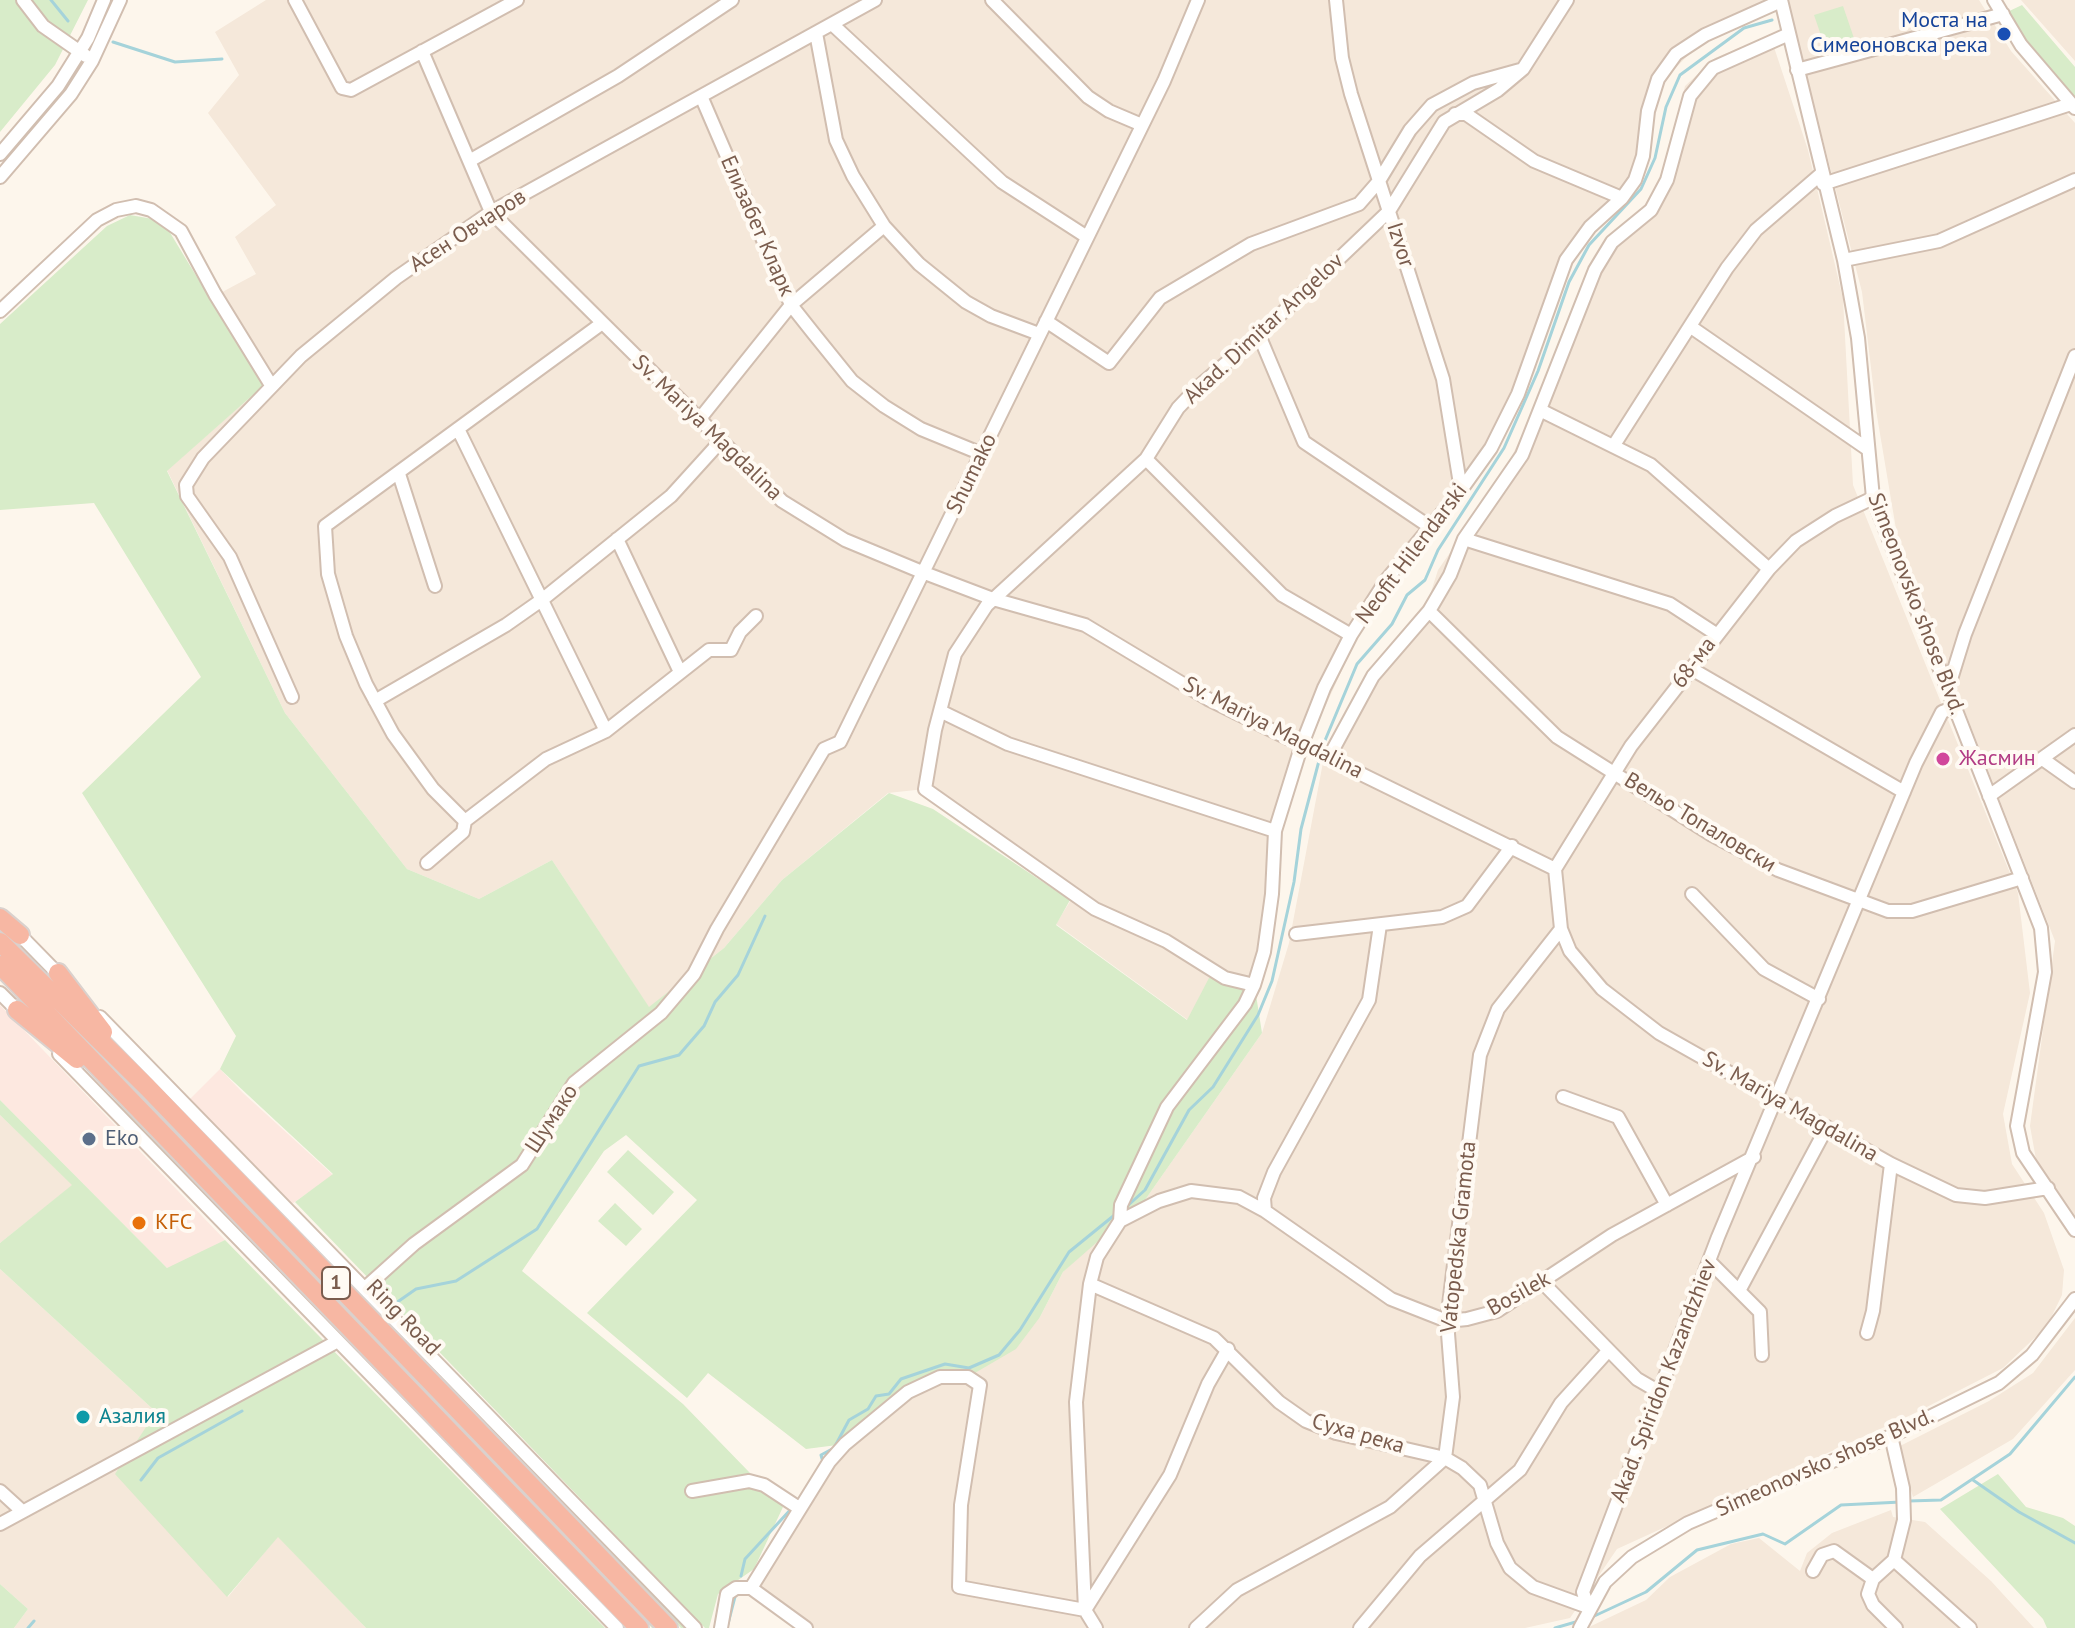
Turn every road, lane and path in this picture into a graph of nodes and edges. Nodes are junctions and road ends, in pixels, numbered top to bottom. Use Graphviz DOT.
graph roads {
  1 [pos="23,0"];
  2 [pos="104,0"];
  3 [pos="120,0"];
  4 [pos="295,0"];
  5 [pos="517,0"];
  6 [pos="732,0"];
  7 [pos="875,0"];
  8 [pos="992,0"];
  9 [pos="1198,0"];
  10 [pos="1336,0"];
  11 [pos="1567,0"];
  12 [pos="1994,0"];
  13 [pos="1781,1"];
  14 [pos="858,4"];
  15 [pos="2003,14"];
  16 [pos="832,24"];
  17 [pos="816,33"];
  18 [pos="1789,34"];
  19 [pos="422,51"];
  20 [pos="79,52"];
  21 [pos="92,61"];
  22 [pos="1523,69"];
  23 [pos="1797,70"];
  24 [pos="701,96"];
  25 [pos="2073,106"];
  26 [pos="1455,114"];
  27 [pos="1142,125"];
  28 [pos="0,154"];
  29 [pos="471,160"];
  30 [pos="0,177"];
  31 [pos="1822,179"];
  32 [pos="2075,180"];
  33 [pos="1379,181"];
  34 [pos="1622,198"];
  35 [pos="1389,211"];
  36 [pos="491,212"];
  37 [pos="884,226"];
  38 [pos="1087,237"];
  39 [pos="1844,260"];
  40 [pos="791,305"];
  41 [pos="0,311"];
  42 [pos="1046,321"];
  43 [pos="601,324"];
  44 [pos="1691,327"];
  45 [pos="1039,334"];
  46 [pos="1259,335"];
  47 [pos="2075,356"];
  48 [pos="271,385"];
  49 [pos="1540,410"];
  50 [pos="698,421"];
  51 [pos="459,431"];
  52 [pos="720,442"];
  53 [pos="1614,445"];
  54 [pos="1866,448"];
  55 [pos="982,454"];
  56 [pos="1146,459"];
  57 [pos="399,474"];
  58 [pos="1461,490"];
  59 [pos="1873,498"];
  60 [pos="1430,527"];
  61 [pos="617,539"];
  62 [pos="1464,539"];
  63 [pos="1769,569"];
  64 [pos="922,572"];
  65 [pos="435,586"];
  66 [pos="543,599"];
  67 [pos="993,599"];
  68 [pos="1429,611"];
  69 [pos="756,616"];
  70 [pos="1716,634"];
  71 [pos="1351,635"];
  72 [pos="1690,668"];
  73 [pos="680,672"];
  74 [pos="1948,689"];
  75 [pos="292,697"];
  76 [pos="375,701"];
  77 [pos="1955,707"];
  78 [pos="940,711"];
  79 [pos="606,731"];
  80 [pos="2075,735"];
  81 [pos="1302,744"];
  82 [pos="1329,757"];
  83 [pos="2044,760"];
  84 [pos="1614,772"];
  85 [pos="2075,782"];
  86 [pos="1904,792"];
  87 [pos="1989,796"];
  88 [pos="465,821"];
  89 [pos="1275,831"];
  90 [pos="1512,846"];
  91 [pos="427,863"];
  92 [pos="1555,869"];
  93 [pos="2022,878"];
  94 [pos="1692,894"];
  95 [pos="1858,902"];
  96 [pos="0,916"];
  97 [pos="1380,925"];
  98 [pos="1561,929"];
  99 [pos="1296,934"];
  100 [pos="20,935"];
  101 [pos="0,942"];
  102 [pos="0,965"];
  103 [pos="58,973"];
  104 [pos="1254,985"];
  105 [pos="0,993"];
  106 [pos="1819,999"];
  107 [pos="17,1010"];
  108 [pos="147,1087"];
  109 [pos="1563,1097"];
  110 [pos="1778,1099"];
  111 [pos="140,1111"];
  112 [pos="1827,1127"];
  113 [pos="1754,1157"];
  114 [pos="1891,1164"];
  115 [pos="2048,1188"];
  116 [pos="1667,1205"];
  117 [pos="1265,1211"];
  118 [pos="1120,1221"];
  119 [pos="2075,1230"];
  120 [pos="1711,1263"];
  121 [pos="1543,1283"];
  122 [pos="1090,1284"];
  123 [pos="365,1288"];
  124 [pos="1739,1291"];
  125 [pos="2075,1299"];
  126 [pos="1447,1321"];
  127 [pos="1867,1333"];
  128 [pos="338,1341"];
  129 [pos="1228,1349"];
  130 [pos="1608,1351"];
  131 [pos="1762,1355"];
  132 [pos="1661,1393"];
  133 [pos="1891,1436"];
  134 [pos="1445,1458"];
  135 [pos="0,1491"];
  136 [pos="692,1491"];
  137 [pos="1488,1500"];
  138 [pos="799,1508"];
  139 [pos="22,1511"];
  140 [pos="0,1524"];
  141 [pos="1894,1560"];
  142 [pos="1813,1571"];
  143 [pos="1873,1579"];
  144 [pos="751,1588"];
  145 [pos="1588,1607"];
  146 [pos="1085,1610"];
  147 [pos="617,1628"];
  148 [pos="639,1628"];
  149 [pos="668,1628"];
  150 [pos="695,1628"];
  151 [pos="721,1628"];
  152 [pos="806,1628"];
  153 [pos="1096,1628"];
  154 [pos="1196,1628"];
  155 [pos="1360,1628"];
  156 [pos="1580,1628"];
  157 [pos="1896,1628"];
  158 [pos="1970,1628"];
  1 -- 20 [label="street"];
  2 -- 20 [label="street"];
  3 -- 21 [label="street"];
  4 -- 19 [label="street"];
  5 -- 19 [label="street"];
  6 -- 29 [label="street"];
  7 -- 14 [label="street, Асен Овчаров"];
  8 -- 27 [label="street"];
  9 -- 27 [label="street, Shumako"];
  10 -- 33 [label="street, Izvor"];
  11 -- 22 [label="street, Akad. Dimitar Angelov"];
  12 -- 15 [label="street"];
  13 -- 18 [label="street, Simeonovsko shose Blvd."];
  13 -- 34 [label="street, Neofit Hilendarski"];
  14 -- 16 [label="street, Асен Овчаров"];
  15 -- 23 [label="street"];
  15 -- 25 [label="street"];
  16 -- 17 [label="street, Асен Овчаров"];
  16 -- 38 [label="street"];
  17 -- 24 [label="street, Асен Овчаров"];
  17 -- 37 [label="street"];
  18 -- 23 [label="street, Simeonovsko shose Blvd."];
  18 -- 49 [label="street, Neofit Hilendarski"];
  19 -- 29 [label="street"];
  20 -- 21 [label="street"];
  20 -- 28 [label="street"];
  21 -- 30 [label="street"];
  22 -- 26 [label="street, Akad. Dimitar Angelov"];
  22 -- 33 [label="street"];
  23 -- 31 [label="street, Simeonovsko shose Blvd."];
  24 -- 36 [label="street, Асен Овчаров"];
  24 -- 40 [label="street, Елизабет Кларк"];
  25 -- 31 [label="street"];
  26 -- 34 [label="street"];
  26 -- 35 [label="street, Akad. Dimitar Angelov"];
  27 -- 38 [label="street, Shumako"];
  29 -- 36 [label="street"];
  31 -- 39 [label="street, Simeonovsko shose Blvd."];
  31 -- 44 [label="street"];
  32 -- 39 [label="street"];
  33 -- 35 [label="street, Izvor"];
  33 -- 42 [label="street"];
  34 -- 58 [label="street, Neofit Hilendarski"];
  35 -- 46 [label="street, Akad. Dimitar Angelov"];
  35 -- 58 [label="street, Izvor"];
  36 -- 43 [label="street, Sv. Mariya Magdalina"];
  36 -- 48 [label="street, Асен Овчаров"];
  37 -- 40 [label="street"];
  37 -- 45 [label="street"];
  38 -- 42 [label="street, Shumako"];
  39 -- 54 [label="street, Simeonovsko shose Blvd."];
  40 -- 50 [label="street"];
  40 -- 55 [label="street, Елизабет Кларк"];
  41 -- 48 [label="street"];
  42 -- 45 [label="street, Shumako"];
  43 -- 50 [label="street, Sv. Mariya Magdalina"];
  43 -- 51 [label="street"];
  44 -- 53 [label="street"];
  44 -- 54 [label="street"];
  45 -- 55 [label="street, Shumako"];
  46 -- 56 [label="street, Akad. Dimitar Angelov"];
  46 -- 60 [label="street"];
  47 -- 74 [label="street"];
  48 -- 75 [label="street, Асен Овчаров"];
  49 -- 53 [label="street"];
  49 -- 62 [label="street, Neofit Hilendarski"];
  50 -- 52 [label="street, Sv. Mariya Magdalina"];
  51 -- 57 [label="street"];
  51 -- 66 [label="street"];
  52 -- 61 [label="street"];
  52 -- 64 [label="street, Sv. Mariya Magdalina"];
  53 -- 63 [label="street"];
  54 -- 59 [label="street, Simeonovsko shose Blvd."];
  55 -- 64 [label="street, Shumako"];
  56 -- 67 [label="street, Akad. Dimitar Angelov"];
  56 -- 71 [label="street"];
  57 -- 65 [label="street"];
  57 -- 76 [label="street"];
  58 -- 60 [label="street, Neofit Hilendarski"];
  59 -- 63 [label="street, 68-ма"];
  59 -- 74 [label="street, Simeonovsko shose Blvd."];
  60 -- 71 [label="street, Neofit Hilendarski"];
  61 -- 66 [label="street"];
  61 -- 73 [label="street"];
  62 -- 68 [label="street, Neofit Hilendarski"];
  62 -- 70 [label="street"];
  63 -- 70 [label="street, 68-ма"];
  64 -- 67 [label="street, Sv. Mariya Magdalina"];
  64 -- 123 [label="street, Shumako"];
  66 -- 76 [label="street"];
  66 -- 79 [label="street"];
  67 -- 78 [label="street, Akad. Dimitar Angelov"];
  67 -- 81 [label="street, Sv. Mariya Magdalina"];
  68 -- 82 [label="street, Neofit Hilendarski"];
  68 -- 84 [label="street, Вельо Топаловски"];
  69 -- 73 [label="street"];
  70 -- 72 [label="street, 68-ма"];
  71 -- 81 [label="street, Neofit Hilendarski"];
  72 -- 84 [label="street, 68-ма"];
  72 -- 86 [label="street"];
  73 -- 79 [label="street"];
  74 -- 77 [label="street, Simeonovsko shose Blvd."];
  76 -- 88 [label="street"];
  77 -- 86 [label="street"];
  77 -- 87 [label="street, Simeonovsko shose Blvd."];
  78 -- 89 [label="street"];
  78 -- 104 [label="street, Akad. Dimitar Angelov"];
  79 -- 88 [label="street"];
  80 -- 83 [label="street"];
  81 -- 82 [label="street, Sv. Mariya Magdalina"];
  81 -- 89 [label="street, Neofit Hilendarski"];
  82 -- 90 [label="street, Sv. Mariya Magdalina"];
  83 -- 85 [label="street"];
  83 -- 87 [label="street"];
  84 -- 92 [label="street, 68-ма"];
  84 -- 95 [label="street, Вельо Топаловски"];
  86 -- 95 [label="street"];
  87 -- 93 [label="street, Simeonovsko shose Blvd."];
  88 -- 91 [label="street"];
  89 -- 104 [label="street, Neofit Hilendarski"];
  90 -- 92 [label="street, Sv. Mariya Magdalina"];
  90 -- 97 [label="street"];
  92 -- 98 [label="street, Sv. Mariya Magdalina"];
  93 -- 95 [label="street, Вельо Топаловски"];
  93 -- 115 [label="street, Simeonovsko shose Blvd."];
  94 -- 106 [label="street"];
  95 -- 106 [label="street"];
  96 -- 100 [label="highway"];
  97 -- 99 [label="street"];
  97 -- 117 [label="street"];
  98 -- 110 [label="street, Sv. Mariya Magdalina"];
  98 -- 126 [label="street, Vatopedska Gramota"];
  100 -- 103 [label="street"];
  101 -- 108 [label="highway, Ring Road / 1"];
  102 -- 111 [label="highway, Ring Road / 1"];
  103 -- 108 [label="highway"];
  103 -- 123 [label="street"];
  104 -- 118 [label="street, Neofit Hilendarski"];
  105 -- 107 [label="street"];
  106 -- 110 [label="street"];
  107 -- 111 [label="highway"];
  107 -- 128 [label="street"];
  108 -- 149 [label="highway, Ring Road / 1"];
  109 -- 116 [label="street"];
  110 -- 112 [label="street, Sv. Mariya Magdalina"];
  110 -- 113 [label="street"];
  111 -- 148 [label="highway, Ring Road / 1"];
  112 -- 114 [label="street, Sv. Mariya Magdalina"];
  112 -- 124 [label="street"];
  113 -- 116 [label="street, Bosilek"];
  113 -- 120 [label="street, Akad. Spiridon Kazandzhiev"];
  114 -- 115 [label="street, Sv. Mariya Magdalina"];
  114 -- 127 [label="street"];
  115 -- 119 [label="street, Simeonovsko shose Blvd."];
  116 -- 121 [label="street, Bosilek"];
  117 -- 118 [label="street"];
  117 -- 126 [label="street"];
  118 -- 122 [label="street"];
  120 -- 124 [label="street"];
  120 -- 132 [label="street, Akad. Spiridon Kazandzhiev"];
  121 -- 126 [label="street, Bosilek"];
  121 -- 130 [label="street"];
  122 -- 129 [label="street, Суха река"];
  122 -- 146 [label="street"];
  123 -- 150 [label="street"];
  124 -- 131 [label="street"];
  125 -- 133 [label="street, Simeonovsko shose Blvd."];
  126 -- 134 [label="street, Vatopedska Gramota"];
  128 -- 139 [label="street"];
  128 -- 147 [label="street"];
  129 -- 134 [label="street, Суха река"];
  129 -- 146 [label="street"];
  130 -- 132 [label="street"];
  130 -- 137 [label="street"];
  132 -- 145 [label="street, Akad. Spiridon Kazandzhiev"];
  133 -- 141 [label="street"];
  133 -- 145 [label="street, Simeonovsko shose Blvd."];
  134 -- 137 [label="street, Суха река"];
  134 -- 154 [label="street"];
  135 -- 139 [label="street"];
  136 -- 138 [label="street"];
  137 -- 145 [label="street"];
  137 -- 155 [label="street"];
  138 -- 144 [label="street"];
  138 -- 146 [label="street"];
  139 -- 140 [label="street"];
  141 -- 143 [label="street"];
  141 -- 158 [label="street"];
  142 -- 143 [label="street"];
  143 -- 157 [label="street"];
  144 -- 151 [label="street"];
  144 -- 152 [label="street"];
  145 -- 156 [label="street, Simeonovsko shose Blvd."];
  146 -- 153 [label="street"];
}
